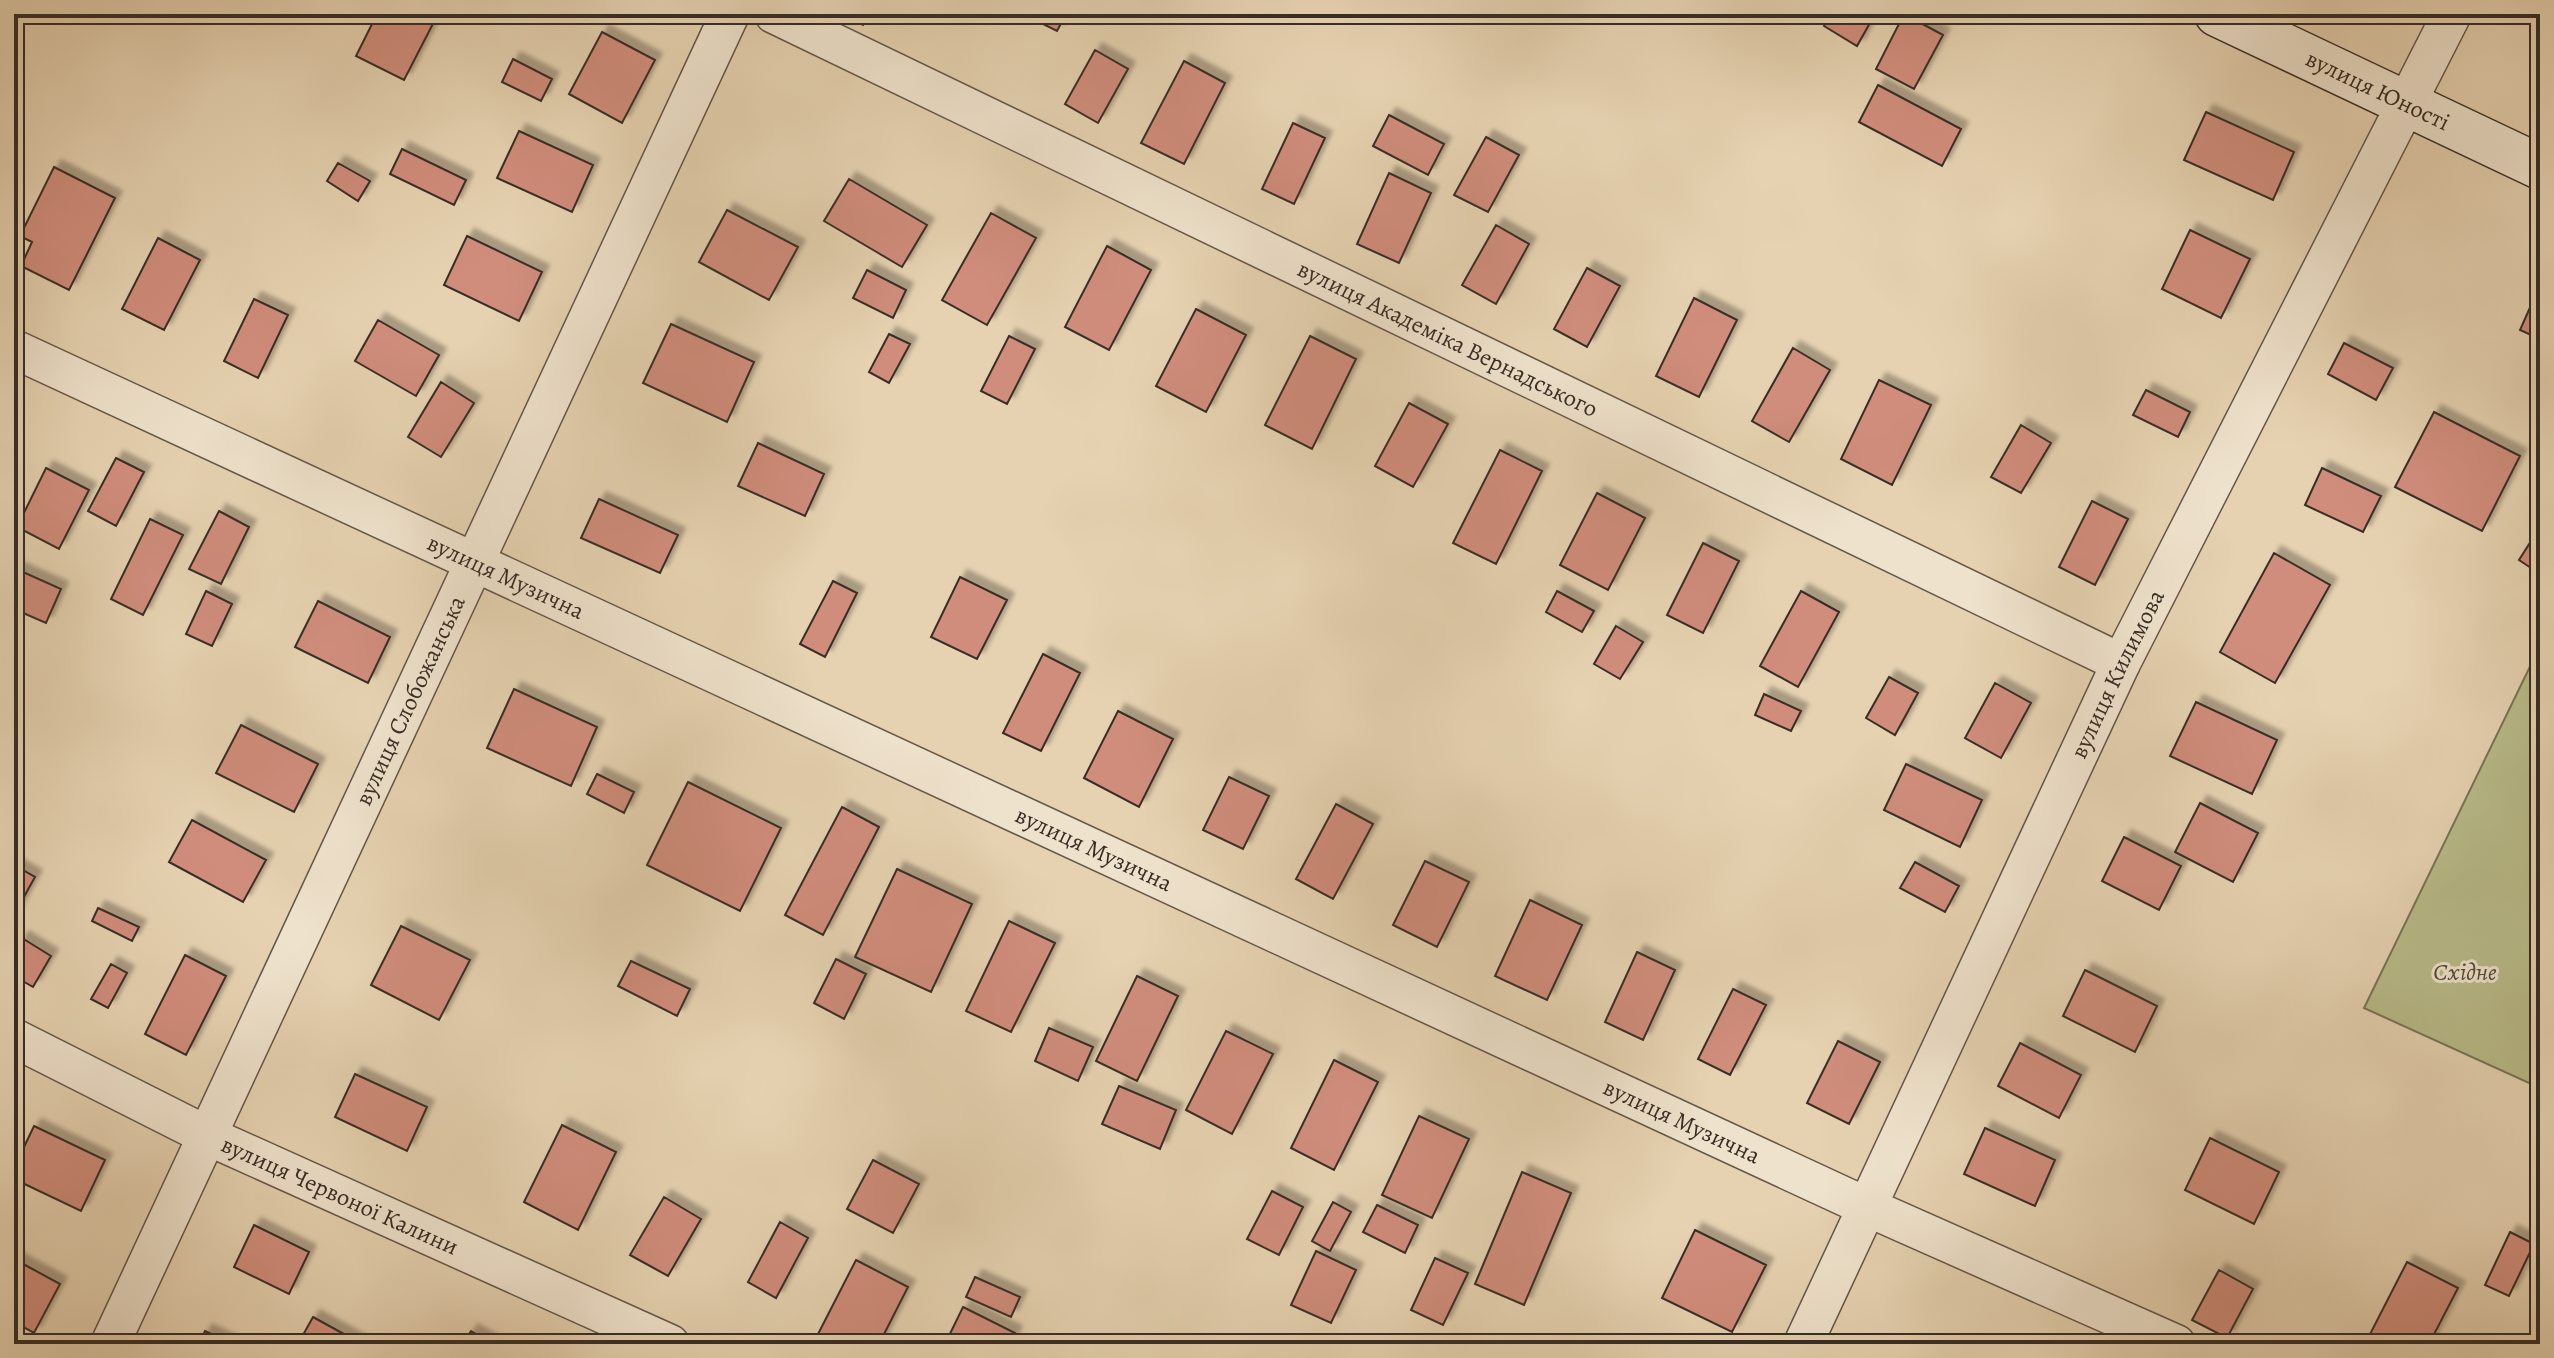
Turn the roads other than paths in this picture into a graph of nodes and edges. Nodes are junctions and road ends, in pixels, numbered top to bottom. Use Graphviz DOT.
graph roads {
  1 [pos="730,14"];
  2 [pos="774,14"];
  3 [pos="2217,14"];
  4 [pos="2452,14"];
  5 [pos="2407,105"];
  6 [pos="2540,167"];
  7 [pos="14,349"];
  8 [pos="478,561"];
  9 [pos="2121,663"];
  10 [pos="14,1038"];
  11 [pos="208,1136"];
  12 [pos="1865,1206"];
  13 [pos="110,1344"];
  14 [pos="670,1344"];
  15 [pos="1803,1344"];
  16 [pos="2176,1344"];
  1 -- 8 [label="street, вулиця Слобожанська"];
  2 -- 9 [label="street, вулиця Академіка Вернадського"];
  3 -- 5 [label="street, вулиця Юності"];
  4 -- 5 [label="street, вулиця Килимова"];
  5 -- 6 [label="street, вулиця Юності"];
  5 -- 9 [label="street, вулиця Килимова"];
  7 -- 8 [label="street, вулиця Музична"];
  8 -- 11 [label="street, вулиця Слобожанська"];
  8 -- 12 [label="street, вулиця Музична"];
  9 -- 12 [label="street, вулиця Килимова"];
  10 -- 11 [label="street, вулиця Червоної Калини"];
  11 -- 13 [label="street, вулиця Слобожанська"];
  11 -- 14 [label="street, вулиця Червоної Калини"];
  12 -- 15 [label="street, вулиця Килимова"];
  12 -- 16 [label="street, вулиця Музична"];
}
